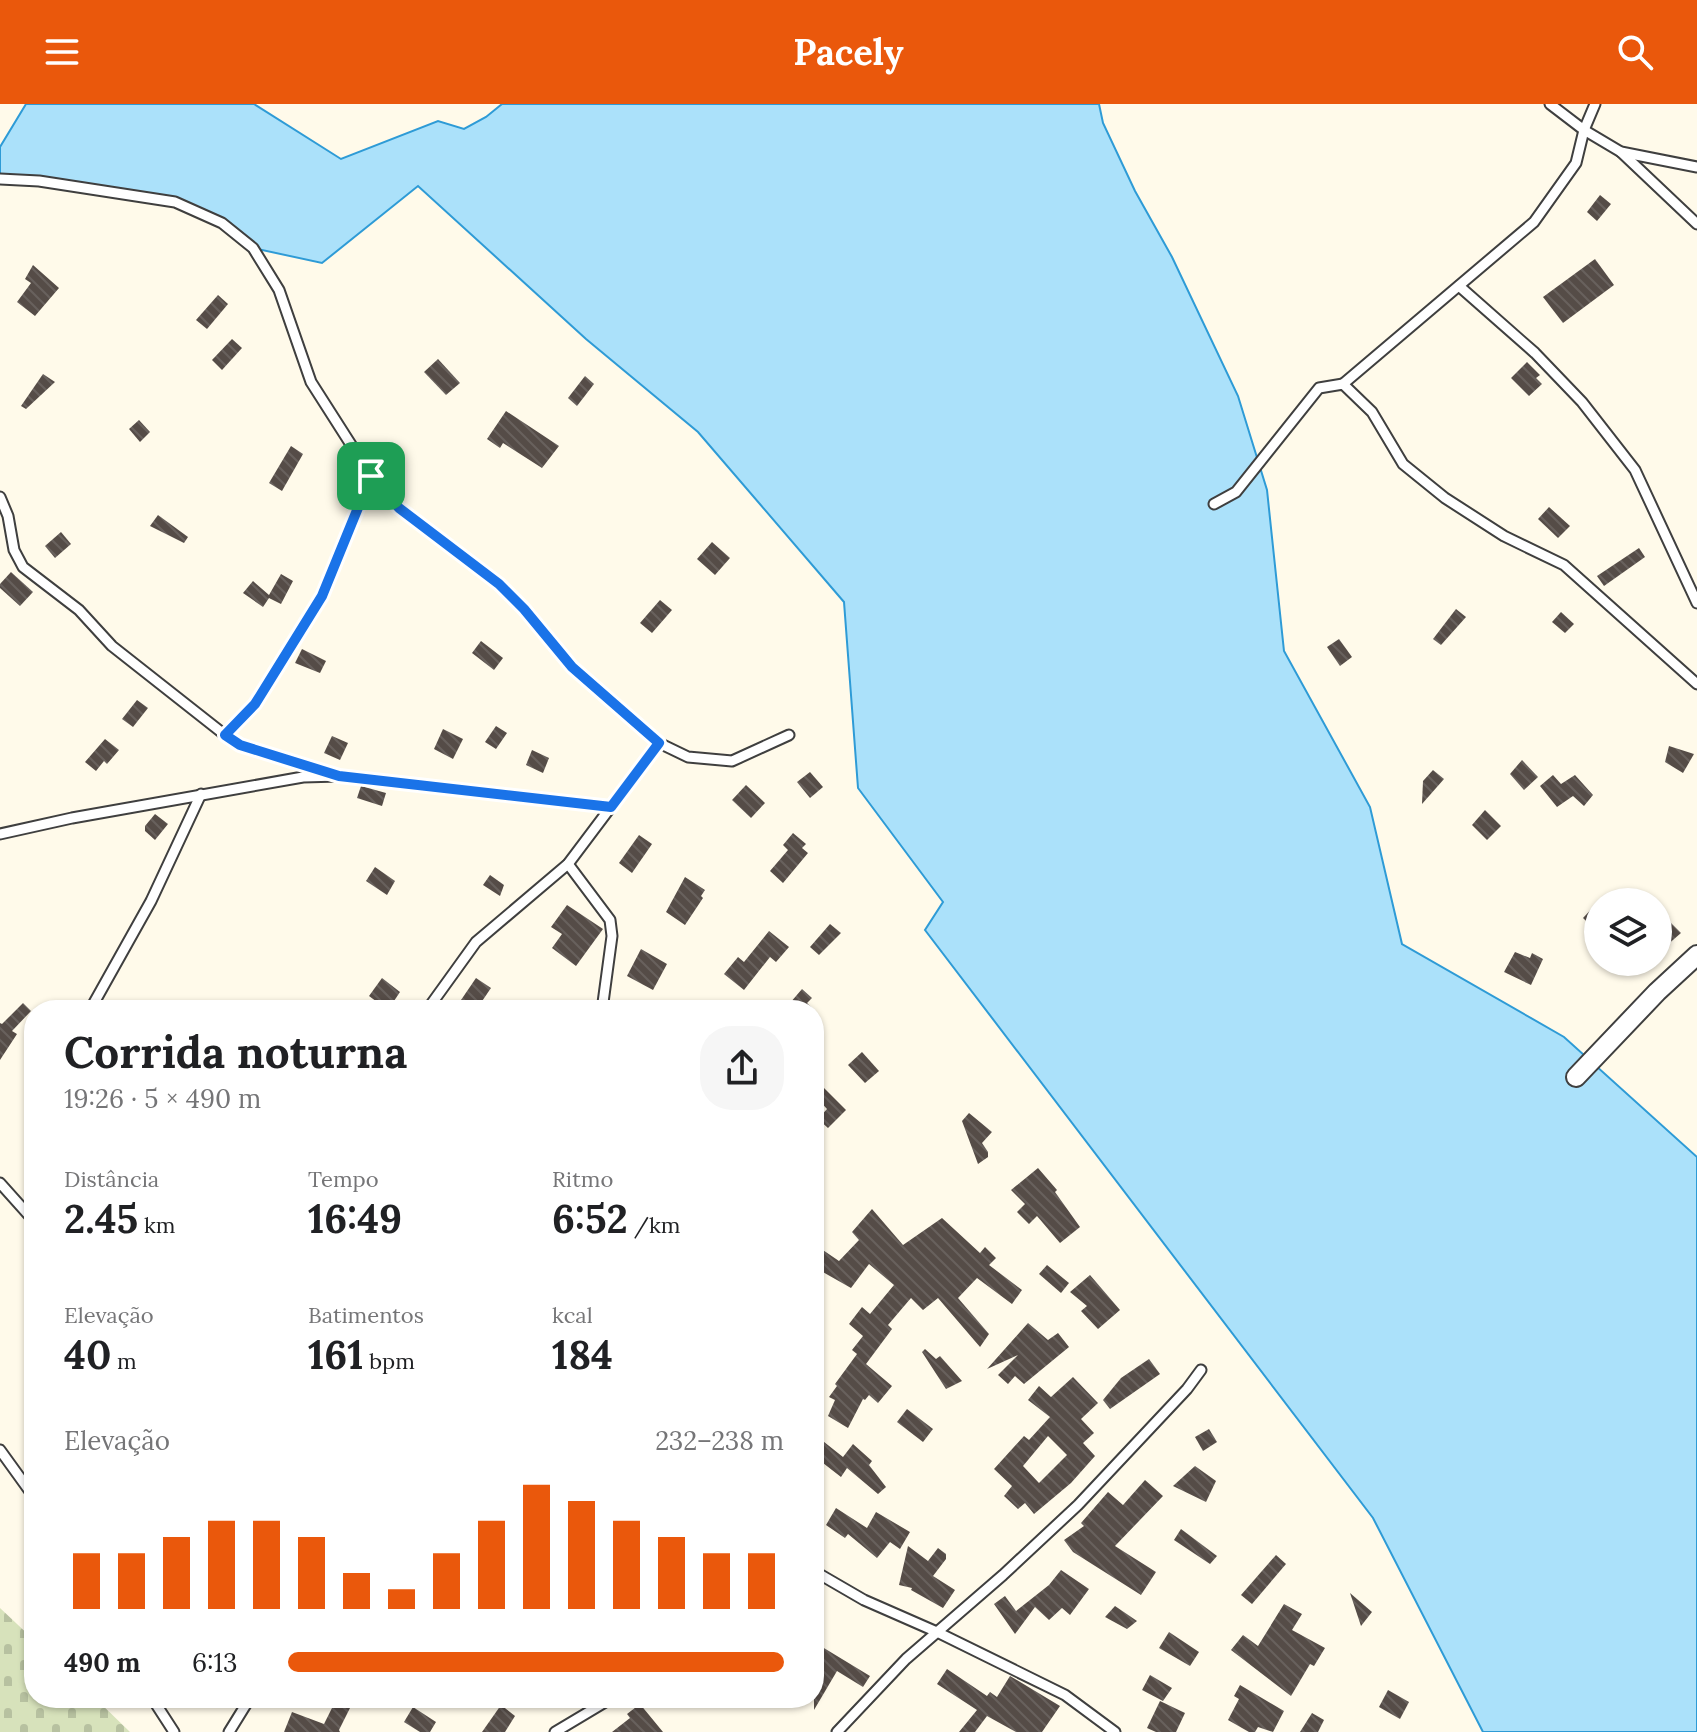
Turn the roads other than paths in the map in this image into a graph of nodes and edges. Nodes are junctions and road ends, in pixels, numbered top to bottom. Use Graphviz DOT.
graph roads {
  1 [pos="1550,104"];
  2 [pos="1595,104"];
  3 [pos="1584,130"];
  4 [pos="1621,152"];
  5 [pos="1697,167"];
  6 [pos="0,179"];
  7 [pos="1697,224"];
  8 [pos="1459,286"];
  9 [pos="1343,384"];
  10 [pos="371,476"];
  11 [pos="0,497"];
  12 [pos="1214,504"];
  13 [pos="1697,603"];
  14 [pos="1697,684"];
  15 [pos="225,735"];
  16 [pos="789,735"];
  17 [pos="659,743"];
  18 [pos="339,776"];
  19 [pos="201,794"];
  20 [pos="611,807"];
  21 [pos="0,834"];
  22 [pos="568,864"];
  23 [pos="1697,955"];
  24 [pos="96,1000"];
  25 [pos="434,1000"];
  26 [pos="603,1000"];
  27 [pos="1576,1077"];
  28 [pos="0,1183"];
  29 [pos="24,1210"];
  30 [pos="1201,1370"];
  31 [pos="0,1450"];
  32 [pos="24,1483"];
  33 [pos="824,1577"];
  34 [pos="937,1632"];
  35 [pos="158,1708"];
  36 [pos="244,1708"];
  37 [pos="595,1708"];
  38 [pos="174,1732"];
  39 [pos="229,1732"];
  40 [pos="555,1732"];
  41 [pos="837,1732"];
  42 [pos="1115,1732"];
  1 -- 3 [label="lane"];
  2 -- 3 [label="lane"];
  3 -- 4 [label="lane"];
  3 -- 8 [label="lane"];
  4 -- 5 [label="lane"];
  4 -- 7 [label="lane"];
  6 -- 10 [label="lane"];
  8 -- 9 [label="lane"];
  8 -- 13 [label="lane"];
  9 -- 12 [label="lane"];
  9 -- 14 [label="lane"];
  10 -- 15 [label="lane"];
  10 -- 17 [label="lane"];
  11 -- 15 [label="lane"];
  15 -- 18 [label="lane"];
  16 -- 17 [label="lane"];
  17 -- 20 [label="lane"];
  18 -- 19 [label="lane"];
  18 -- 20 [label="lane"];
  19 -- 21 [label="lane"];
  19 -- 24 [label="lane"];
  20 -- 22 [label="lane"];
  22 -- 25 [label="lane"];
  22 -- 26 [label="lane"];
  23 -- 27 [label="street"];
  28 -- 29 [label="lane"];
  30 -- 34 [label="lane"];
  31 -- 32 [label="lane"];
  33 -- 34 [label="lane"];
  34 -- 41 [label="lane"];
  34 -- 42 [label="lane"];
  35 -- 38 [label="lane"];
  36 -- 39 [label="lane"];
  37 -- 40 [label="lane"];
}
